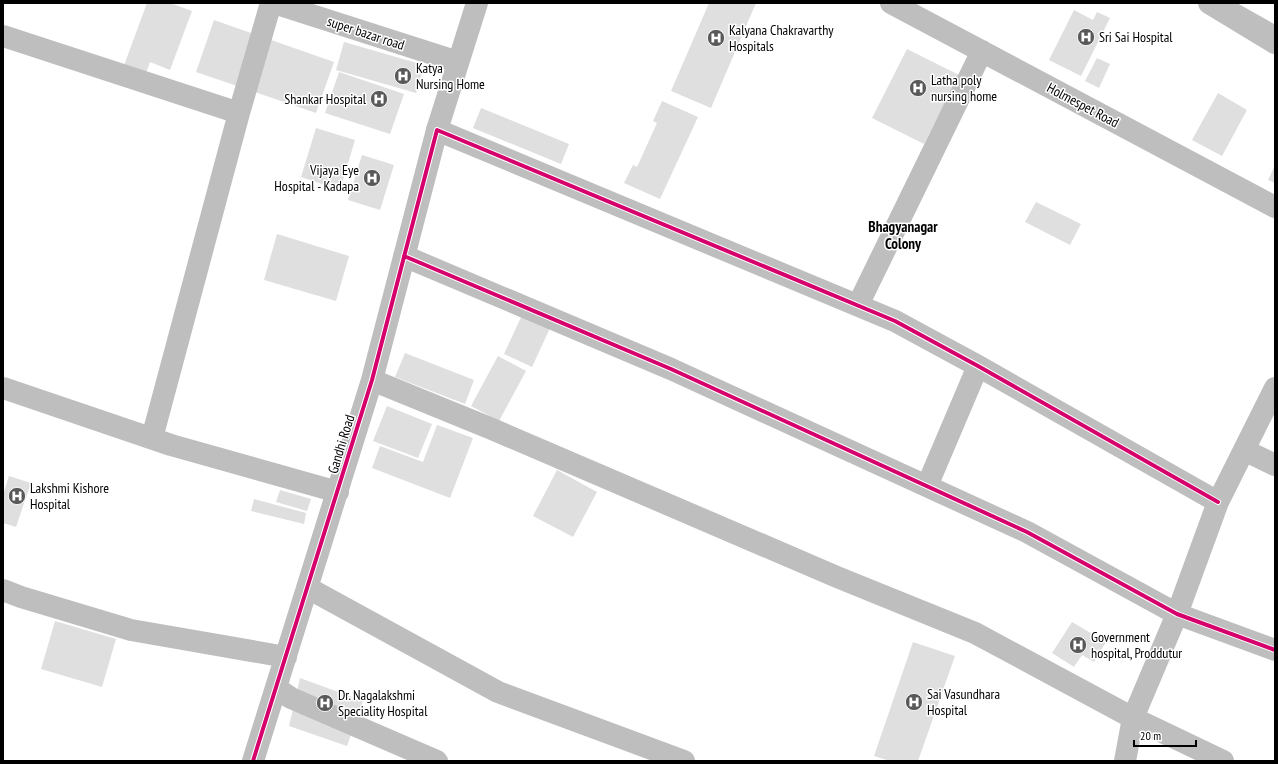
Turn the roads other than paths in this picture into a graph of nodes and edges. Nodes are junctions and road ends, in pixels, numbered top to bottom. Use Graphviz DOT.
graph roads {
  1 [pos="272,3"];
  2 [pos="477,3"];
  3 [pos="891,3"];
  4 [pos="1209,3"];
  5 [pos="3,36"];
  6 [pos="1275,43"];
  7 [pos="982,51"];
  8 [pos="458,62"];
  9 [pos="239,113"];
  10 [pos="437,130"];
  11 [pos="1275,207"];
  12 [pos="404,256"];
  13 [pos="858,306"];
  14 [pos="978,366"];
  15 [pos="372,380"];
  16 [pos="3,388"];
  17 [pos="1275,388"];
  18 [pos="152,438"];
  19 [pos="1244,450"];
  20 [pos="1275,465"];
  21 [pos="927,486"];
  22 [pos="338,492"];
  23 [pos="1218,502"];
  24 [pos="308,588"];
  25 [pos="3,590"];
  26 [pos="1177,614"];
  27 [pos="1275,650"];
  28 [pos="286,657"];
  29 [pos="276,688"];
  30 [pos="1133,718"];
  31 [pos="253,761"];
  32 [pos="437,761"];
  33 [pos="684,761"];
  34 [pos="1125,761"];
  35 [pos="1223,761"];
  1 -- 8 [label="street, super bazar road"];
  1 -- 9 [label="street"];
  2 -- 8 [label="street, Gandhi Road"];
  3 -- 7 [label="street, Holmespet Road"];
  4 -- 6 [label="street"];
  5 -- 9 [label="street"];
  7 -- 11 [label="street, Holmespet Road"];
  7 -- 13 [label="street"];
  8 -- 10 [label="street, Gandhi Road"];
  9 -- 18 [label="street"];
  10 -- 12 [label="street, Gandhi Road"];
  10 -- 13 [label="street"];
  12 -- 15 [label="street, Gandhi Road"];
  12 -- 21 [label="street"];
  13 -- 14 [label="street"];
  14 -- 21 [label="street"];
  14 -- 23 [label="street"];
  15 -- 22 [label="street, Gandhi Road"];
  15 -- 30 [label="street"];
  16 -- 18 [label="street"];
  17 -- 19 [label="street"];
  18 -- 22 [label="street"];
  19 -- 20 [label="street"];
  19 -- 23 [label="street"];
  21 -- 26 [label="street"];
  22 -- 24 [label="street, Gandhi Road"];
  23 -- 26 [label="street"];
  24 -- 28 [label="street, Gandhi Road"];
  24 -- 33 [label="street"];
  25 -- 28 [label="street"];
  26 -- 27 [label="street"];
  26 -- 30 [label="street"];
  28 -- 29 [label="street, Gandhi Road"];
  29 -- 31 [label="street, Gandhi Road"];
  29 -- 32 [label="street"];
  30 -- 34 [label="street"];
  30 -- 35 [label="street"];
}
